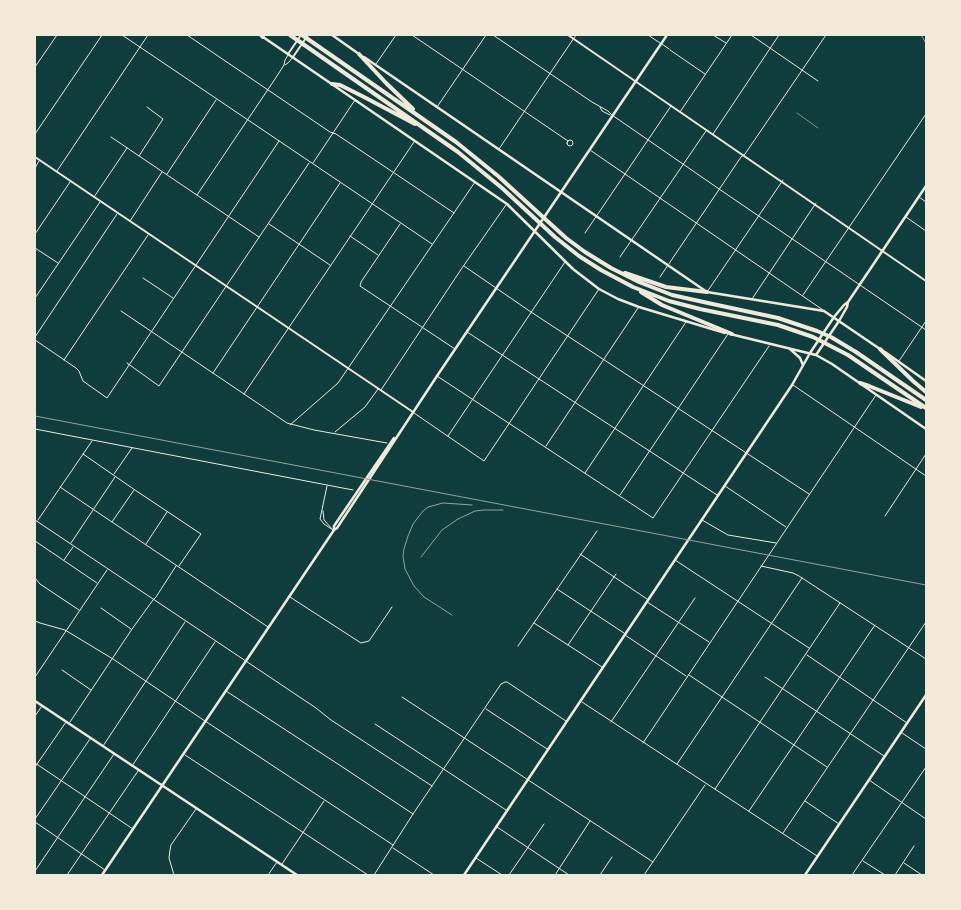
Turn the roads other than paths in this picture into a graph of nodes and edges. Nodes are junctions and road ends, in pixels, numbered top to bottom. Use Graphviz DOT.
graph roads {
  1 [pos="56,35"];
  2 [pos="102,35"];
  3 [pos="122,35"];
  4 [pos="148,35"];
  5 [pos="187,35"];
  6 [pos="290,35"];
  7 [pos="301,35"];
  8 [pos="308,35"];
  9 [pos="332,35"];
  10 [pos="396,35"];
  11 [pos="412,35"];
  12 [pos="486,35"];
  13 [pos="493,35"];
  14 [pos="568,35"];
  15 [pos="576,35"];
  16 [pos="648,35"];
  17 [pos="667,35"];
  18 [pos="713,35"];
  19 [pos="732,35"];
  20 [pos="751,35"];
  21 [pos="779,35"];
  22 [pos="826,35"];
  23 [pos="262,36"];
  24 [pos="574,39"];
  25 [pos="661,43"];
  26 [pos="726,44"];
  27 [pos="140,47"];
  28 [pos="770,48"];
  29 [pos="288,54"];
  30 [pos="359,54"];
  31 [pos="293,57"];
  32 [pos="284,65"];
  33 [pos="376,65"];
  34 [pos="35,67"];
  35 [pos="463,69"];
  36 [pos="802,70"];
  37 [pos="550,74"];
  38 [pos="706,74"];
  39 [pos="635,80"];
  40 [pos="818,81"];
  41 [pos="332,84"];
  42 [pos="268,90"];
  43 [pos="217,99"];
  44 [pos="355,100"];
  45 [pos="671,106"];
  46 [pos="437,107"];
  47 [pos="147,108"];
  48 [pos="525,111"];
  49 [pos="680,112"];
  50 [pos="796,113"];
  51 [pos="926,114"];
  52 [pos="612,115"];
  53 [pos="422,118"];
  54 [pos="248,120"];
  55 [pos="818,128"];
  56 [pos="428,130"];
  57 [pos="706,130"];
  58 [pos="333,133"];
  59 [pos="35,134"];
  60 [pos="712,134"];
  61 [pos="111,137"];
  62 [pos="648,140"];
  63 [pos="279,141"];
  64 [pos="414,141"];
  65 [pos="568,141"];
  66 [pos="127,148"];
  67 [pos="498,150"];
  68 [pos="589,150"];
  69 [pos="138,156"];
  70 [pos="743,156"];
  71 [pos="35,157"];
  72 [pos="40,160"];
  73 [pos="311,163"];
  74 [pos="684,164"];
  75 [pos="35,168"];
  76 [pos="56,172"];
  77 [pos="162,172"];
  78 [pos="393,172"];
  79 [pos="167,174"];
  80 [pos="625,174"];
  81 [pos="782,181"];
  82 [pos="71,182"];
  83 [pos="475,182"];
  84 [pos="341,183"];
  85 [pos="926,186"];
  86 [pos="719,189"];
  87 [pos="560,192"];
  88 [pos="197,195"];
  89 [pos="919,197"];
  90 [pos="94,198"];
  91 [pos="660,198"];
  92 [pos="100,202"];
  93 [pos="926,202"];
  94 [pos="372,204"];
  95 [pos="507,204"];
  96 [pos="816,204"];
  97 [pos="117,213"];
  98 [pos="454,213"];
  99 [pos="228,216"];
  100 [pos="596,216"];
  101 [pos="758,216"];
  102 [pos="906,217"];
  103 [pos="130,222"];
  104 [pos="401,223"];
  105 [pos="696,223"];
  106 [pos="268,224"];
  107 [pos="849,228"];
  108 [pos="535,229"];
  109 [pos="926,231"];
  110 [pos="585,233"];
  111 [pos="35,234"];
  112 [pos="148,234"];
  113 [pos="350,236"];
  114 [pos="259,237"];
  115 [pos="792,239"];
  116 [pos="631,241"];
  117 [pos="432,244"];
  118 [pos="300,245"];
  119 [pos="35,248"];
  120 [pos="735,250"];
  121 [pos="883,251"];
  122 [pos="378,255"];
  123 [pos="620,257"];
  124 [pos="566,261"];
  125 [pos="826,262"];
  126 [pos="58,264"];
  127 [pos="195,266"];
  128 [pos="330,266"];
  129 [pos="464,266"];
  130 [pos="667,266"];
  131 [pos="611,268"];
  132 [pos="769,273"];
  133 [pos="660,276"];
  134 [pos="143,278"];
  135 [pos="926,281"];
  136 [pos="226,286"];
  137 [pos="860,286"];
  138 [pos="496,287"];
  139 [pos="633,287"];
  140 [pos="599,289"];
  141 [pos="706,292"];
  142 [pos="803,296"];
  143 [pos="35,298"];
  144 [pos="173,298"];
  145 [pos="751,300"];
  146 [pos="848,302"];
  147 [pos="390,306"];
  148 [pos="638,307"];
  149 [pos="258,308"];
  150 [pos="121,311"];
  151 [pos="824,311"];
  152 [pos="531,312"];
  153 [pos="834,317"];
  154 [pos="839,321"];
  155 [pos="926,321"];
  156 [pos="686,322"];
  157 [pos="289,328"];
  158 [pos="422,328"];
  159 [pos="922,328"];
  160 [pos="926,330"];
  161 [pos="466,331"];
  162 [pos="151,332"];
  163 [pos="730,334"];
  164 [pos="568,335"];
  165 [pos="35,337"];
  166 [pos="35,340"];
  167 [pos="771,344"];
  168 [pos="789,348"];
  169 [pos="455,349"];
  170 [pos="880,349"];
  171 [pos="182,353"];
  172 [pos="810,353"];
  173 [pos="503,355"];
  174 [pos="816,355"];
  175 [pos="604,359"];
  176 [pos="64,360"];
  177 [pos="899,361"];
  178 [pos="128,364"];
  179 [pos="803,364"];
  180 [pos="348,368"];
  181 [pos="213,374"];
  182 [pos="437,376"];
  183 [pos="539,378"];
  184 [pos="926,381"];
  185 [pos="860,383"];
  186 [pos="792,384"];
  187 [pos="644,385"];
  188 [pos="379,389"];
  189 [pos="926,392"];
  190 [pos="244,394"];
  191 [pos="876,395"];
  192 [pos="473,400"];
  193 [pos="926,400"];
  194 [pos="575,402"];
  195 [pos="678,408"];
  196 [pos="926,408"];
  197 [pos="412,412"];
  198 [pos="509,423"];
  199 [pos="290,425"];
  200 [pos="854,427"];
  201 [pos="615,428"];
  202 [pos="926,429"];
  203 [pos="35,430"];
  204 [pos="712,430"];
  205 [pos="334,433"];
  206 [pos="448,436"];
  207 [pos="92,440"];
  208 [pos="387,443"];
  209 [pos="545,447"];
  210 [pos="132,448"];
  211 [pos="649,451"];
  212 [pos="746,453"];
  213 [pos="83,454"];
  214 [pos="926,454"];
  215 [pos="916,469"];
  216 [pos="585,473"];
  217 [pos="683,473"];
  218 [pos="115,476"];
  219 [pos="926,476"];
  220 [pos="327,485"];
  221 [pos="724,486"];
  222 [pos="60,487"];
  223 [pos="134,490"];
  224 [pos="353,490"];
  225 [pos="809,494"];
  226 [pos="619,496"];
  227 [pos="718,496"];
  228 [pos="93,510"];
  229 [pos="168,512"];
  230 [pos="885,516"];
  231 [pos="702,520"];
  232 [pos="36,521"];
  233 [pos="112,523"];
  234 [pos="787,527"];
  235 [pos="334,530"];
  236 [pos="597,531"];
  237 [pos="35,541"];
  238 [pos="776,543"];
  239 [pos="70,544"];
  240 [pos="145,545"];
  241 [pos="74,546"];
  242 [pos="580,554"];
  243 [pos="64,560"];
  244 [pos="675,560"];
  245 [pos="177,566"];
  246 [pos="760,566"];
  247 [pos="107,569"];
  248 [pos="616,574"];
  249 [pos="614,577"];
  250 [pos="35,578"];
  251 [pos="802,578"];
  252 [pos="98,583"];
  253 [pos="557,589"];
  254 [pos="289,596"];
  255 [pos="695,598"];
  256 [pos="152,600"];
  257 [pos="647,600"];
  258 [pos="737,601"];
  259 [pos="840,603"];
  260 [pos="392,607"];
  261 [pos="101,608"];
  262 [pos="79,611"];
  263 [pos="591,611"];
  264 [pos="35,621"];
  265 [pos="186,622"];
  266 [pos="679,622"];
  267 [pos="926,622"];
  268 [pos="534,623"];
  269 [pos="772,624"];
  270 [pos="875,625"];
  271 [pos="268,627"];
  272 [pos="132,629"];
  273 [pos="66,630"];
  274 [pos="624,634"];
  275 [pos="215,642"];
  276 [pos="709,642"];
  277 [pos="568,645"];
  278 [pos="518,646"];
  279 [pos="909,647"];
  280 [pos="810,649"];
  281 [pos="806,654"];
  282 [pos="656,656"];
  283 [pos="113,659"];
  284 [pos="926,659"];
  285 [pos="246,662"];
  286 [pos="602,668"];
  287 [pos="62,670"];
  288 [pos="35,675"];
  289 [pos="688,675"];
  290 [pos="765,677"];
  291 [pos="840,677"];
  292 [pos="146,681"];
  293 [pos="783,688"];
  294 [pos="92,690"];
  295 [pos="226,691"];
  296 [pos="926,695"];
  297 [pos="402,697"];
  298 [pos="722,697"];
  299 [pos="35,700"];
  300 [pos="874,700"];
  301 [pos="175,701"];
  302 [pos="580,701"];
  303 [pos="42,706"];
  304 [pos="485,709"];
  305 [pos="817,711"];
  306 [pos="35,716"];
  307 [pos="68,722"];
  308 [pos="206,722"];
  309 [pos="566,722"];
  310 [pos="611,722"];
  311 [pos="760,722"];
  312 [pos="907,723"];
  313 [pos="375,724"];
  314 [pos="901,732"];
  315 [pos="851,734"];
  316 [pos="90,738"];
  317 [pos="465,738"];
  318 [pos="643,742"];
  319 [pos="794,745"];
  320 [pos="102,746"];
  321 [pos="926,749"];
  322 [pos="548,750"];
  323 [pos="114,754"];
  324 [pos="184,754"];
  325 [pos="884,757"];
  326 [pos="36,764"];
  327 [pos="676,765"];
  328 [pos="132,766"];
  329 [pos="926,767"];
  330 [pos="35,768"];
  331 [pos="828,768"];
  332 [pos="138,770"];
  333 [pos="444,770"];
  334 [pos="528,779"];
  335 [pos="869,780"];
  336 [pos="61,781"];
  337 [pos="706,784"];
  338 [pos="162,786"];
  339 [pos="432,786"];
  340 [pos="714,790"];
  341 [pos="85,797"];
  342 [pos="325,800"];
  343 [pos="805,801"];
  344 [pos="901,802"];
  345 [pos="196,809"];
  346 [pos="507,811"];
  347 [pos="749,812"];
  348 [pos="109,813"];
  349 [pos="413,814"];
  350 [pos="35,819"];
  351 [pos="926,819"];
  352 [pos="591,820"];
  353 [pos="35,822"];
  354 [pos="544,824"];
  355 [pos="839,824"];
  356 [pos="496,826"];
  357 [pos="133,829"];
  358 [pos="303,833"];
  359 [pos="783,834"];
  360 [pos="58,838"];
  361 [pos="393,846"];
  362 [pos="914,846"];
  363 [pos="528,848"];
  364 [pos="81,855"];
  365 [pos="817,856"];
  366 [pos="476,857"];
  367 [pos="612,857"];
  368 [pos="862,860"];
  369 [pos="277,862"];
  370 [pos="653,862"];
  371 [pos="904,862"];
  372 [pos="281,865"];
  373 [pos="559,868"];
  374 [pos="35,871"];
  375 [pos="105,871"];
  376 [pos="68,875"];
  377 [pos="102,875"];
  378 [pos="174,875"];
  379 [pos="268,875"];
  380 [pos="297,875"];
  381 [pos="368,875"];
  382 [pos="374,875"];
  383 [pos="434,875"];
  384 [pos="464,875"];
  385 [pos="502,875"];
  386 [pos="509,875"];
  387 [pos="555,875"];
  388 [pos="569,875"];
  389 [pos="600,875"];
  390 [pos="644,875"];
  391 [pos="805,875"];
  392 [pos="852,875"];
  393 [pos="885,875"];
  394 [pos="895,875"];
  395 [pos="922,875"];
  1 -- 34 [label="street"];
  2 -- 59 [label="street"];
  3 -- 27 [label="street"];
  4 -- 27 [label="street"];
  5 -- 42 [label="street"];
  6 -- 56 [label="highway"];
  7 -- 29 [label="street"];
  7 -- 53 [label="highway"];
  8 -- 31 [label="street"];
  9 -- 30 [label="main road"];
  10 -- 33 [label="street"];
  11 -- 35 [label="street"];
  12 -- 35 [label="street"];
  13 -- 37 [label="street"];
  14 -- 24 [label="street"];
  15 -- 24 [label="street"];
  16 -- 25 [label="street"];
  17 -- 25 [label="main road"];
  18 -- 26 [label="street"];
  19 -- 26 [label="street"];
  20 -- 28 [label="street"];
  21 -- 28 [label="street"];
  22 -- 36 [label="street"];
  23 -- 29 [label="main road"];
  24 -- 37 [label="street"];
  24 -- 39 [label="street"];
  25 -- 38 [label="street"];
  25 -- 39 [label="main road"];
  26 -- 38 [label="street"];
  27 -- 43 [label="street"];
  27 -- 76 [label="street"];
  28 -- 36 [label="street"];
  28 -- 60 [label="street"];
  29 -- 31 [label="main road"];
  29 -- 32 [label="street"];
  30 -- 33 [label="main road"];
  30 -- 53 [label="highway"];
  31 -- 32 [label="street"];
  31 -- 41 [label="main road"];
  32 -- 42 [label="street"];
  33 -- 46 [label="main road"];
  35 -- 46 [label="street"];
  35 -- 48 [label="street"];
  36 -- 40 [label="street"];
  36 -- 70 [label="street"];
  37 -- 48 [label="street"];
  37 -- 52 [label="street"];
  38 -- 49 [label="street"];
  39 -- 45 [label="street"];
  39 -- 52 [label="main road"];
  41 -- 44 [label="main road"];
  41 -- 56 [label="highway"];
  42 -- 54 [label="street"];
  42 -- 58 [label="street"];
  43 -- 54 [label="street"];
  43 -- 79 [label="street"];
  44 -- 58 [label="street"];
  44 -- 64 [label="main road"];
  45 -- 49 [label="street"];
  45 -- 62 [label="street"];
  46 -- 67 [label="main road"];
  47 -- 69 [label="street"];
  48 -- 65 [label="street"];
  48 -- 67 [label="street"];
  49 -- 57 [label="street"];
  50 -- 55 [label="lane"];
  51 -- 107 [label="street"];
  52 -- 62 [label="street"];
  52 -- 68 [label="main road"];
  53 -- 131 [label="highway"];
  54 -- 63 [label="street"];
  54 -- 88 [label="street"];
  56 -- 139 [label="highway"];
  57 -- 60 [label="street"];
  57 -- 74 [label="street"];
  58 -- 73 [label="street"];
  58 -- 78 [label="street"];
  60 -- 70 [label="street"];
  61 -- 66 [label="street"];
  62 -- 74 [label="street"];
  62 -- 80 [label="street"];
  63 -- 73 [label="street"];
  63 -- 99 [label="street"];
  64 -- 78 [label="street"];
  64 -- 83 [label="main road"];
  66 -- 69 [label="street"];
  66 -- 90 [label="street"];
  67 -- 87 [label="main road"];
  68 -- 80 [label="street"];
  68 -- 87 [label="main road"];
  69 -- 77 [label="street"];
  70 -- 81 [label="street"];
  70 -- 86 [label="street"];
  71 -- 72 [label="street"];
  72 -- 75 [label="street"];
  72 -- 76 [label="street"];
  73 -- 84 [label="street"];
  73 -- 106 [label="street"];
  74 -- 86 [label="street"];
  74 -- 91 [label="street"];
  76 -- 82 [label="street"];
  77 -- 79 [label="street"];
  77 -- 103 [label="street"];
  78 -- 94 [label="street"];
  78 -- 98 [label="street"];
  79 -- 88 [label="street"];
  80 -- 91 [label="street"];
  80 -- 100 [label="street"];
  81 -- 96 [label="street"];
  81 -- 101 [label="street"];
  82 -- 90 [label="street"];
  82 -- 111 [label="street"];
  83 -- 95 [label="main road"];
  83 -- 98 [label="street"];
  84 -- 94 [label="street"];
  84 -- 118 [label="street"];
  85 -- 89 [label="main road"];
  86 -- 101 [label="street"];
  86 -- 105 [label="street"];
  87 -- 100 [label="main road"];
  87 -- 108 [label="main road"];
  88 -- 99 [label="street"];
  89 -- 93 [label="street"];
  89 -- 102 [label="main road"];
  90 -- 92 [label="street"];
  91 -- 105 [label="street"];
  91 -- 116 [label="street"];
  92 -- 97 [label="street"];
  92 -- 126 [label="street"];
  94 -- 104 [label="street"];
  94 -- 113 [label="street"];
  95 -- 108 [label="main road"];
  95 -- 129 [label="street"];
  96 -- 107 [label="street"];
  96 -- 115 [label="street"];
  97 -- 103 [label="street"];
  97 -- 165 [label="street"];
  98 -- 117 [label="street"];
  99 -- 114 [label="street"];
  99 -- 127 [label="street"];
  100 -- 110 [label="street"];
  100 -- 116 [label="main road"];
  101 -- 115 [label="street"];
  101 -- 120 [label="street"];
  102 -- 109 [label="street"];
  102 -- 121 [label="main road"];
  103 -- 112 [label="street"];
  104 -- 117 [label="street"];
  104 -- 122 [label="street"];
  105 -- 120 [label="street"];
  105 -- 130 [label="street"];
  106 -- 114 [label="street"];
  106 -- 118 [label="street"];
  107 -- 121 [label="street"];
  107 -- 125 [label="street"];
  108 -- 124 [label="main road"];
  108 -- 138 [label="main road"];
  112 -- 127 [label="street"];
  112 -- 176 [label="street"];
  113 -- 122 [label="street"];
  113 -- 128 [label="street"];
  114 -- 136 [label="street"];
  115 -- 125 [label="street"];
  115 -- 132 [label="street"];
  116 -- 123 [label="street"];
  116 -- 130 [label="main road"];
  117 -- 147 [label="street"];
  118 -- 128 [label="street"];
  118 -- 149 [label="street"];
  119 -- 126 [label="street"];
  120 -- 132 [label="street"];
  120 -- 141 [label="street"];
  121 -- 135 [label="street"];
  121 -- 137 [label="main road"];
  122 -- 147 [label="street"];
  124 -- 140 [label="main road"];
  124 -- 152 [label="street"];
  125 -- 137 [label="street"];
  125 -- 142 [label="street"];
  126 -- 143 [label="street"];
  127 -- 136 [label="street"];
  127 -- 144 [label="street"];
  128 -- 157 [label="street"];
  129 -- 138 [label="street"];
  129 -- 158 [label="street"];
  130 -- 133 [label="street"];
  130 -- 141 [label="main road"];
  131 -- 141 [label="highway"];
  131 -- 193 [label="highway"];
  132 -- 142 [label="street"];
  132 -- 145 [label="street"];
  134 -- 144 [label="street"];
  136 -- 149 [label="street"];
  136 -- 171 [label="street"];
  137 -- 146 [label="main road"];
  137 -- 159 [label="street"];
  138 -- 152 [label="street"];
  138 -- 161 [label="main road"];
  139 -- 163 [label="highway"];
  139 -- 196 [label="highway"];
  140 -- 148 [label="main road"];
  140 -- 164 [label="street"];
  141 -- 145 [label="main road"];
  142 -- 151 [label="street"];
  144 -- 162 [label="street"];
  145 -- 151 [label="main road"];
  146 -- 153 [label="main road"];
  146 -- 154 [label="main road"];
  147 -- 158 [label="street"];
  147 -- 180 [label="street"];
  148 -- 156 [label="main road"];
  148 -- 175 [label="street"];
  149 -- 157 [label="street"];
  149 -- 181 [label="street"];
  150 -- 162 [label="street"];
  151 -- 153 [label="main road"];
  152 -- 164 [label="street"];
  152 -- 173 [label="street"];
  153 -- 154 [label="main road"];
  153 -- 172 [label="main road"];
  154 -- 170 [label="main road"];
  154 -- 174 [label="main road"];
  155 -- 159 [label="street"];
  156 -- 163 [label="main road"];
  156 -- 187 [label="street"];
  157 -- 180 [label="street"];
  157 -- 190 [label="street"];
  158 -- 169 [label="street"];
  158 -- 188 [label="street"];
  159 -- 160 [label="street"];
  159 -- 177 [label="street"];
  161 -- 169 [label="main road"];
  161 -- 173 [label="street"];
  162 -- 171 [label="street"];
  162 -- 178 [label="street"];
  163 -- 167 [label="main road"];
  163 -- 195 [label="street"];
  164 -- 175 [label="street"];
  164 -- 183 [label="street"];
  166 -- 176 [label="street"];
  167 -- 168 [label="main road"];
  167 -- 204 [label="street"];
  168 -- 172 [label="main road"];
  168 -- 179 [label="main road"];
  169 -- 182 [label="main road"];
  170 -- 177 [label="main road"];
  170 -- 189 [label="highway"];
  171 -- 178 [label="street"];
  171 -- 181 [label="street"];
  172 -- 174 [label="main road"];
  172 -- 179 [label="main road"];
  173 -- 183 [label="street"];
  173 -- 192 [label="street"];
  174 -- 185 [label="main road"];
  175 -- 187 [label="street"];
  175 -- 194 [label="street"];
  176 -- 178 [label="street"];
  177 -- 184 [label="main road"];
  179 -- 186 [label="main road"];
  180 -- 188 [label="street"];
  180 -- 199 [label="street"];
  181 -- 190 [label="street"];
  182 -- 192 [label="street"];
  182 -- 197 [label="main road"];
  183 -- 194 [label="street"];
  183 -- 198 [label="street"];
  185 -- 191 [label="main road"];
  185 -- 196 [label="highway"];
  186 -- 200 [label="street"];
  186 -- 212 [label="main road"];
  187 -- 195 [label="street"];
  187 -- 201 [label="street"];
  188 -- 197 [label="street"];
  188 -- 205 [label="street"];
  190 -- 199 [label="street"];
  191 -- 200 [label="street"];
  191 -- 202 [label="main road"];
  192 -- 198 [label="street"];
  192 -- 206 [label="street"];
  194 -- 201 [label="street"];
  194 -- 209 [label="street"];
  195 -- 204 [label="street"];
  195 -- 211 [label="street"];
  197 -- 206 [label="street"];
  197 -- 235 [label="main road"];
  198 -- 206 [label="street"];
  198 -- 209 [label="street"];
  199 -- 205 [label="street"];
  200 -- 215 [label="street"];
  200 -- 225 [label="street"];
  201 -- 211 [label="street"];
  201 -- 216 [label="street"];
  203 -- 207 [label="street"];
  204 -- 212 [label="street"];
  204 -- 217 [label="street"];
  205 -- 208 [label="street"];
  207 -- 210 [label="street"];
  207 -- 213 [label="street"];
  209 -- 216 [label="street"];
  210 -- 218 [label="street"];
  210 -- 220 [label="street"];
  211 -- 217 [label="street"];
  211 -- 226 [label="street"];
  212 -- 221 [label="main road"];
  212 -- 225 [label="street"];
  213 -- 218 [label="street"];
  213 -- 222 [label="street"];
  214 -- 215 [label="street"];
  215 -- 219 [label="street"];
  215 -- 230 [label="street"];
  216 -- 226 [label="street"];
  217 -- 226 [label="street"];
  217 -- 227 [label="street"];
  218 -- 223 [label="street"];
  218 -- 228 [label="street"];
  220 -- 224 [label="street"];
  220 -- 235 [label="street"];
  221 -- 227 [label="main road"];
  221 -- 234 [label="street"];
  222 -- 228 [label="street"];
  222 -- 232 [label="street"];
  223 -- 229 [label="street"];
  223 -- 233 [label="street"];
  225 -- 234 [label="street"];
  227 -- 231 [label="main road"];
  228 -- 233 [label="street"];
  228 -- 239 [label="street"];
  229 -- 240 [label="street"];
  229 -- 245 [label="street"];
  231 -- 238 [label="street"];
  231 -- 244 [label="main road"];
  232 -- 239 [label="street"];
  233 -- 240 [label="street"];
  234 -- 238 [label="street"];
  235 -- 254 [label="main road"];
  236 -- 242 [label="street"];
  237 -- 243 [label="street"];
  238 -- 246 [label="street"];
  239 -- 241 [label="street"];
  240 -- 245 [label="street"];
  241 -- 243 [label="street"];
  241 -- 247 [label="street"];
  242 -- 249 [label="street"];
  242 -- 253 [label="street"];
  243 -- 252 [label="street"];
  244 -- 257 [label="main road"];
  244 -- 258 [label="street"];
  245 -- 256 [label="street"];
  245 -- 271 [label="street"];
  246 -- 251 [label="street"];
  246 -- 258 [label="street"];
  247 -- 252 [label="street"];
  247 -- 256 [label="street"];
  248 -- 249 [label="street"];
  249 -- 257 [label="street"];
  249 -- 263 [label="street"];
  250 -- 262 [label="street"];
  251 -- 259 [label="street"];
  251 -- 269 [label="street"];
  252 -- 262 [label="street"];
  253 -- 263 [label="street"];
  253 -- 268 [label="street"];
  254 -- 260 [label="street"];
  254 -- 271 [label="main road"];
  255 -- 266 [label="street"];
  256 -- 265 [label="street"];
  256 -- 272 [label="street"];
  257 -- 266 [label="street"];
  257 -- 274 [label="main road"];
  258 -- 269 [label="street"];
  258 -- 276 [label="street"];
  259 -- 270 [label="street"];
  259 -- 280 [label="street"];
  261 -- 272 [label="street"];
  262 -- 273 [label="street"];
  263 -- 274 [label="street"];
  263 -- 277 [label="street"];
  264 -- 273 [label="street"];
  265 -- 275 [label="street"];
  265 -- 292 [label="street"];
  266 -- 276 [label="street"];
  266 -- 282 [label="street"];
  267 -- 279 [label="street"];
  268 -- 277 [label="street"];
  268 -- 278 [label="street"];
  269 -- 280 [label="street"];
  269 -- 298 [label="street"];
  270 -- 279 [label="street"];
  270 -- 291 [label="street"];
  271 -- 285 [label="main road"];
  272 -- 283 [label="street"];
  273 -- 283 [label="street"];
  273 -- 288 [label="street"];
  274 -- 282 [label="street"];
  274 -- 286 [label="main road"];
  275 -- 285 [label="street"];
  275 -- 301 [label="street"];
  276 -- 289 [label="street"];
  277 -- 286 [label="street"];
  279 -- 284 [label="street"];
  279 -- 300 [label="street"];
  280 -- 281 [label="street"];
  281 -- 291 [label="street"];
  281 -- 293 [label="street"];
  282 -- 289 [label="street"];
  282 -- 310 [label="street"];
  283 -- 292 [label="street"];
  283 -- 294 [label="street"];
  285 -- 295 [label="main road"];
  285 -- 339 [label="street"];
  286 -- 302 [label="main road"];
  287 -- 294 [label="street"];
  289 -- 298 [label="street"];
  289 -- 318 [label="street"];
  290 -- 293 [label="street"];
  291 -- 300 [label="street"];
  291 -- 305 [label="street"];
  292 -- 301 [label="street"];
  292 -- 320 [label="street"];
  293 -- 305 [label="street"];
  293 -- 311 [label="street"];
  294 -- 307 [label="street"];
  295 -- 308 [label="main road"];
  295 -- 349 [label="street"];
  296 -- 312 [label="main road"];
  297 -- 317 [label="street"];
  298 -- 311 [label="street"];
  298 -- 327 [label="street"];
  299 -- 303 [label="main road"];
  300 -- 312 [label="street"];
  300 -- 315 [label="street"];
  301 -- 308 [label="street"];
  301 -- 328 [label="street"];
  302 -- 309 [label="main road"];
  302 -- 310 [label="street"];
  303 -- 306 [label="street"];
  303 -- 307 [label="main road"];
  304 -- 309 [label="street"];
  304 -- 317 [label="street"];
  304 -- 322 [label="street"];
  305 -- 315 [label="street"];
  305 -- 319 [label="street"];
  307 -- 316 [label="main road"];
  307 -- 326 [label="street"];
  308 -- 324 [label="main road"];
  308 -- 342 [label="street"];
  309 -- 322 [label="main road"];
  310 -- 318 [label="street"];
  311 -- 319 [label="street"];
  311 -- 340 [label="street"];
  312 -- 314 [label="main road"];
  313 -- 333 [label="street"];
  314 -- 321 [label="street"];
  314 -- 325 [label="main road"];
  315 -- 325 [label="street"];
  315 -- 331 [label="street"];
  316 -- 320 [label="main road"];
  316 -- 336 [label="street"];
  317 -- 333 [label="street"];
  317 -- 334 [label="street"];
  318 -- 327 [label="street"];
  319 -- 331 [label="street"];
  319 -- 347 [label="street"];
  320 -- 323 [label="main road"];
  322 -- 334 [label="main road"];
  323 -- 328 [label="main road"];
  323 -- 341 [label="street"];
  324 -- 338 [label="main road"];
  324 -- 358 [label="street"];
  325 -- 335 [label="main road"];
  326 -- 330 [label="street"];
  326 -- 336 [label="street"];
  327 -- 337 [label="street"];
  328 -- 332 [label="main road"];
  329 -- 344 [label="street"];
  331 -- 343 [label="street"];
  332 -- 338 [label="main road"];
  332 -- 348 [label="street"];
  333 -- 339 [label="street"];
  333 -- 346 [label="street"];
  334 -- 346 [label="main road"];
  334 -- 352 [label="street"];
  335 -- 344 [label="street"];
  335 -- 355 [label="main road"];
  336 -- 341 [label="street"];
  336 -- 350 [label="street"];
  337 -- 340 [label="street"];
  337 -- 370 [label="street"];
  338 -- 345 [label="main road"];
  338 -- 357 [label="main road"];
  339 -- 349 [label="street"];
  340 -- 347 [label="street"];
  341 -- 348 [label="street"];
  341 -- 360 [label="street"];
  342 -- 358 [label="street"];
  342 -- 361 [label="street"];
  343 -- 355 [label="street"];
  343 -- 359 [label="street"];
  344 -- 351 [label="street"];
  344 -- 368 [label="street"];
  345 -- 369 [label="main road"];
  345 -- 378 [label="street"];
  346 -- 356 [label="main road"];
  347 -- 359 [label="street"];
  348 -- 357 [label="street"];
  348 -- 364 [label="street"];
  349 -- 361 [label="street"];
  352 -- 370 [label="street"];
  352 -- 373 [label="street"];
  353 -- 360 [label="street"];
  354 -- 363 [label="street"];
  355 -- 365 [label="main road"];
  356 -- 363 [label="street"];
  356 -- 366 [label="main road"];
  357 -- 375 [label="main road"];
  358 -- 372 [label="street"];
  358 -- 381 [label="street"];
  359 -- 365 [label="street"];
  360 -- 364 [label="street"];
  360 -- 374 [label="street"];
  361 -- 382 [label="street"];
  361 -- 383 [label="street"];
  362 -- 371 [label="street"];
  363 -- 373 [label="street"];
  363 -- 386 [label="street"];
  364 -- 375 [label="street"];
  364 -- 376 [label="street"];
  365 -- 391 [label="main road"];
  366 -- 384 [label="main road"];
  366 -- 385 [label="street"];
  367 -- 389 [label="street"];
  368 -- 392 [label="street"];
  368 -- 393 [label="street"];
  369 -- 372 [label="main road"];
  369 -- 379 [label="street"];
  370 -- 390 [label="street"];
  371 -- 394 [label="street"];
  371 -- 395 [label="street"];
  372 -- 380 [label="main road"];
  373 -- 387 [label="street"];
  373 -- 388 [label="street"];
  375 -- 377 [label="main road"];
}
